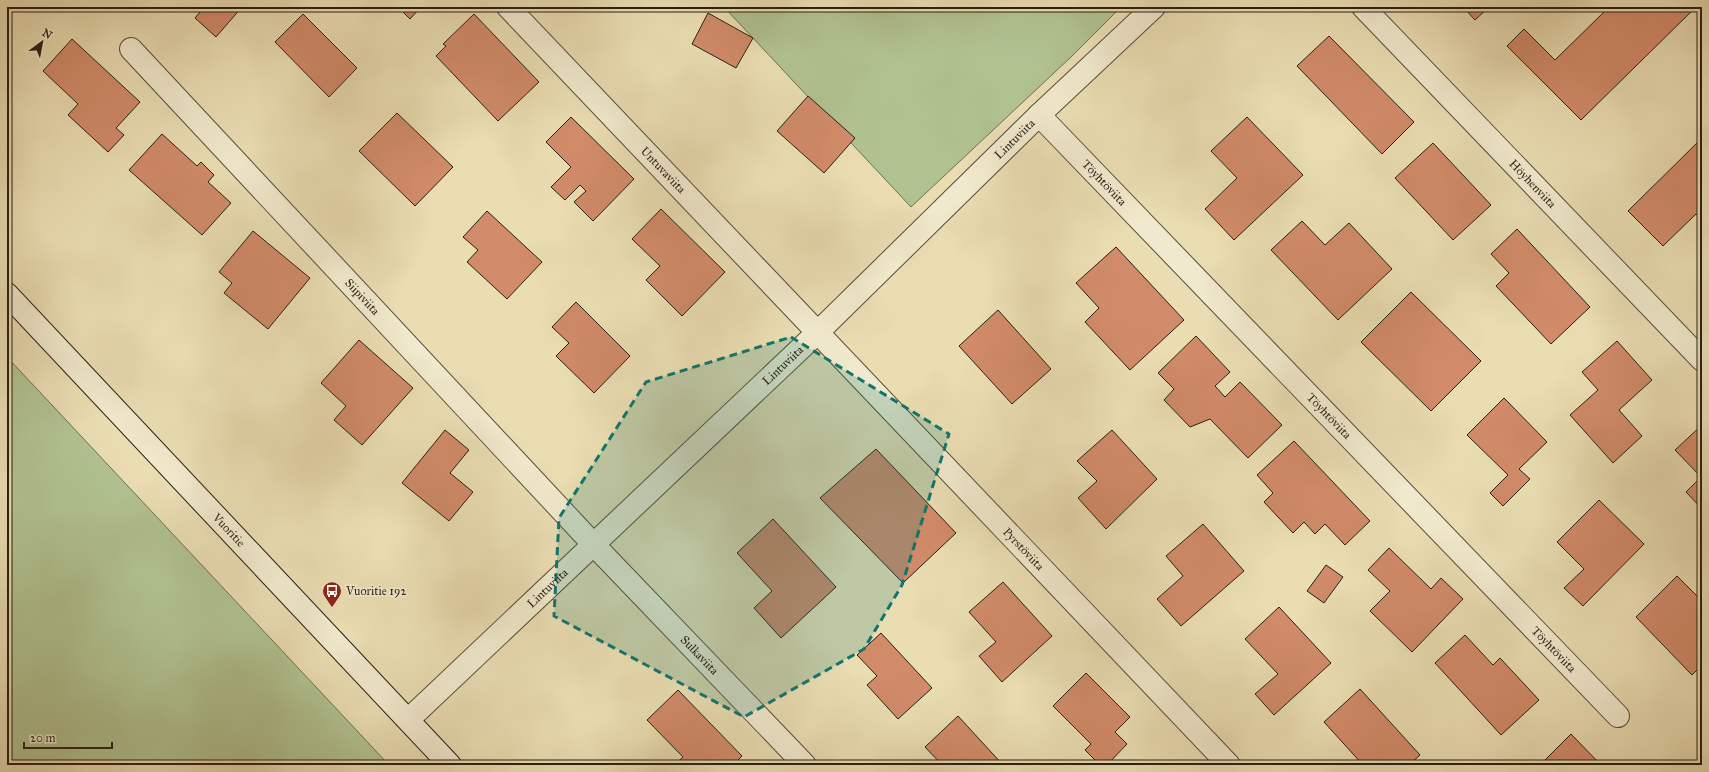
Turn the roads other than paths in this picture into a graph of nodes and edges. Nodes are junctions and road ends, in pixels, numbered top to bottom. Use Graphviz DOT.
graph roads {
  1 [pos="508,7"];
  2 [pos="1154,7"];
  3 [pos="1363,7"];
  4 [pos="131,49"];
  5 [pos="1039,115"];
  6 [pos="7,294"];
  7 [pos="817,333"];
  8 [pos="1702,360"];
  9 [pos="594,545"];
  10 [pos="1618,716"];
  11 [pos="408,720"];
  12 [pos="450,765"];
  13 [pos="805,765"];
  14 [pos="1229,765"];
  1 -- 7 [label="street, Untuvaviita"];
  2 -- 5 [label="street, Lintuviita"];
  3 -- 8 [label="street, Höyhenviita"];
  4 -- 9 [label="street, Siipiviita"];
  5 -- 7 [label="street, Lintuviita"];
  5 -- 10 [label="street, Töyhtöviita"];
  6 -- 11 [label="street, Vuoritie"];
  7 -- 9 [label="street, Lintuviita"];
  7 -- 14 [label="street, Pyrstöviita"];
  9 -- 11 [label="street, Lintuviita"];
  9 -- 13 [label="street, Sulkaviita"];
  11 -- 12 [label="street, Vuoritie"];
}
